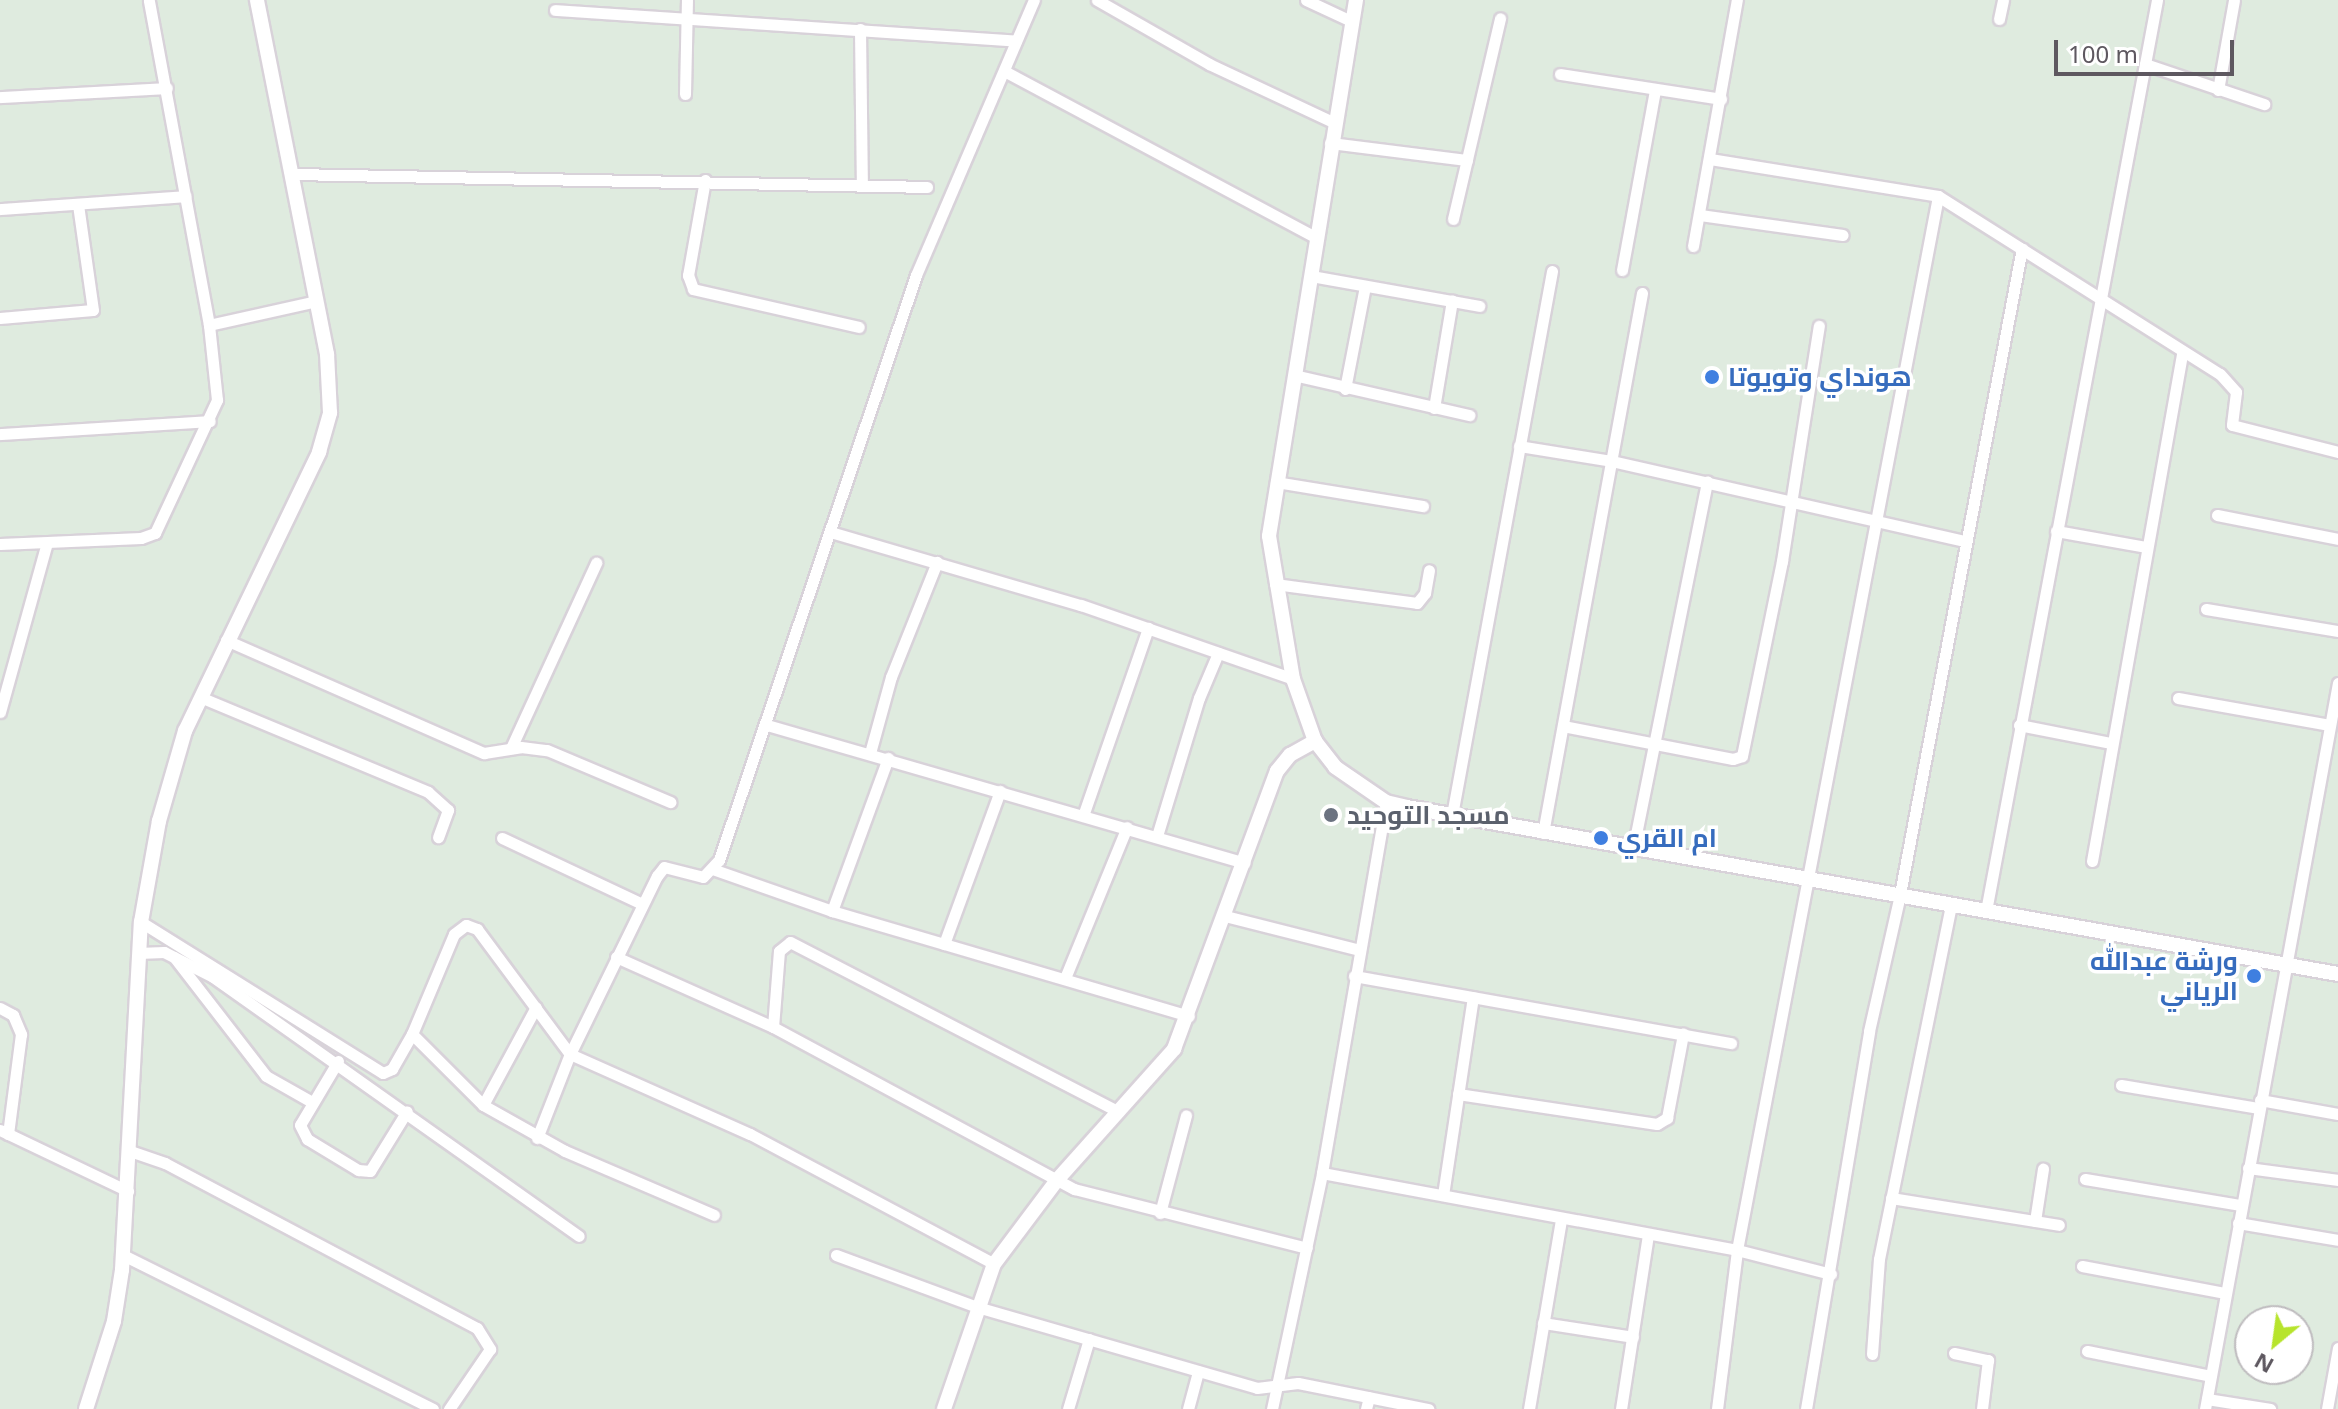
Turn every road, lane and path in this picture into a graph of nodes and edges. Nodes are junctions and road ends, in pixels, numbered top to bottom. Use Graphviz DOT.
graph roads {
  1 [pos="149,0"];
  2 [pos="257,0"];
  3 [pos="687,0"];
  4 [pos="1034,0"];
  5 [pos="1097,0"];
  6 [pos="1306,0"];
  7 [pos="1356,0"];
  8 [pos="1737,0"];
  9 [pos="2003,0"];
  10 [pos="2157,0"];
  11 [pos="2234,0"];
  12 [pos="555,10"];
  13 [pos="1500,18"];
  14 [pos="1999,19"];
  15 [pos="1351,21"];
  16 [pos="686,22"];
  17 [pos="860,29"];
  18 [pos="1016,41"];
  19 [pos="2145,64"];
  20 [pos="1006,72"];
  21 [pos="1560,74"];
  22 [pos="167,88"];
  23 [pos="1655,90"];
  24 [pos="2218,90"];
  25 [pos="685,94"];
  26 [pos="0,97"];
  27 [pos="1721,99"];
  28 [pos="2264,104"];
  29 [pos="1333,122"];
  30 [pos="1330,143"];
  31 [pos="1710,159"];
  32 [pos="1467,160"];
  33 [pos="293,174"];
  34 [pos="705,180"];
  35 [pos="862,182"];
  36 [pos="927,187"];
  37 [pos="186,196"];
  38 [pos="1938,196"];
  39 [pos="78,205"];
  40 [pos="0,209"];
  41 [pos="1700,215"];
  42 [pos="1453,219"];
  43 [pos="1843,235"];
  44 [pos="1317,238"];
  45 [pos="1693,246"];
  46 [pos="2022,248"];
  47 [pos="1622,270"];
  48 [pos="1552,271"];
  49 [pos="1311,276"];
  50 [pos="1365,286"];
  51 [pos="1642,293"];
  52 [pos="2100,298"];
  53 [pos="1452,300"];
  54 [pos="316,301"];
  55 [pos="1479,306"];
  56 [pos="0,318"];
  57 [pos="209,325"];
  58 [pos="1819,326"];
  59 [pos="859,327"];
  60 [pos="2182,354"];
  61 [pos="1294,375"];
  62 [pos="1345,389"];
  63 [pos="1434,408"];
  64 [pos="1469,415"];
  65 [pos="210,421"];
  66 [pos="0,434"];
  67 [pos="1519,446"];
  68 [pos="2338,452"];
  69 [pos="1612,461"];
  70 [pos="1707,481"];
  71 [pos="1276,482"];
  72 [pos="1793,500"];
  73 [pos="1423,506"];
  74 [pos="2217,515"];
  75 [pos="1876,521"];
  76 [pos="2056,531"];
  77 [pos="834,533"];
  78 [pos="2338,539"];
  79 [pos="1964,541"];
  80 [pos="47,543"];
  81 [pos="0,544"];
  82 [pos="2146,547"];
  83 [pos="937,562"];
  84 [pos="596,563"];
  85 [pos="1429,570"];
  86 [pos="1275,584"];
  87 [pos="2206,609"];
  88 [pos="1148,628"];
  89 [pos="2338,631"];
  90 [pos="226,640"];
  91 [pos="1218,653"];
  92 [pos="1293,679"];
  93 [pos="2338,683"];
  94 [pos="200,697"];
  95 [pos="2178,698"];
  96 [pos="0,712"];
  97 [pos="767,725"];
  98 [pos="2019,725"];
  99 [pos="2330,725"];
  100 [pos="1563,726"];
  101 [pos="1315,741"];
  102 [pos="2111,743"];
  103 [pos="1655,744"];
  104 [pos="511,748"];
  105 [pos="870,753"];
  106 [pos="888,758"];
  107 [pos="1000,791"];
  108 [pos="670,802"];
  109 [pos="1386,802"];
  110 [pos="1084,813"];
  111 [pos="1452,815"];
  112 [pos="1127,827"];
  113 [pos="1543,833"];
  114 [pos="1157,836"];
  115 [pos="438,837"];
  116 [pos="502,838"];
  117 [pos="1633,849"];
  118 [pos="2092,861"];
  119 [pos="1244,863"];
  120 [pos="715,870"];
  121 [pos="1811,876"];
  122 [pos="1900,894"];
  123 [pos="642,904"];
  124 [pos="1951,904"];
  125 [pos="832,911"];
  126 [pos="1986,911"];
  127 [pos="1225,916"];
  128 [pos="141,922"];
  129 [pos="944,944"];
  130 [pos="1359,950"];
  131 [pos="138,953"];
  132 [pos="173,956"];
  133 [pos="616,957"];
  134 [pos="2285,964"];
  135 [pos="2338,974"];
  136 [pos="1354,976"];
  137 [pos="1065,978"];
  138 [pos="1473,997"];
  139 [pos="536,1007"];
  140 [pos="0,1008"];
  141 [pos="1189,1016"];
  142 [pos="773,1027"];
  143 [pos="412,1034"];
  144 [pos="1683,1034"];
  145 [pos="1179,1035"];
  146 [pos="1731,1043"];
  147 [pos="570,1054"];
  148 [pos="338,1061"];
  149 [pos="2121,1085"];
  150 [pos="1458,1094"];
  151 [pos="312,1102"];
  152 [pos="2260,1104"];
  153 [pos="483,1105"];
  154 [pos="1112,1108"];
  155 [pos="407,1111"];
  156 [pos="2338,1114"];
  157 [pos="1186,1115"];
  158 [pos="4,1132"];
  159 [pos="537,1138"];
  160 [pos="130,1151"];
  161 [pos="2248,1168"];
  162 [pos="2043,1169"];
  163 [pos="1322,1173"];
  164 [pos="2085,1179"];
  165 [pos="1057,1180"];
  166 [pos="2338,1180"];
  167 [pos="128,1191"];
  168 [pos="1443,1195"];
  169 [pos="1891,1198"];
  170 [pos="2241,1205"];
  171 [pos="1160,1213"];
  172 [pos="714,1215"];
  173 [pos="1561,1220"];
  174 [pos="2035,1221"];
  175 [pos="2238,1223"];
  176 [pos="2059,1225"];
  177 [pos="1648,1235"];
  178 [pos="579,1236"];
  179 [pos="2338,1240"];
  180 [pos="1307,1248"];
  181 [pos="1737,1250"];
  182 [pos="123,1255"];
  183 [pos="836,1255"];
  184 [pos="994,1264"];
  185 [pos="2082,1266"];
  186 [pos="1831,1274"];
  187 [pos="2225,1293"];
  188 [pos="977,1307"];
  189 [pos="1543,1323"];
  190 [pos="1633,1337"];
  191 [pos="1089,1339"];
  192 [pos="2338,1348"];
  193 [pos="2087,1351"];
  194 [pos="1954,1353"];
  195 [pos="1872,1354"];
  196 [pos="1198,1371"];
  197 [pos="2211,1376"];
  198 [pos="1278,1383"];
  199 [pos="1368,1403"];
  200 [pos="2206,1404"];
  201 [pos="86,1409"];
  202 [pos="433,1409"];
  203 [pos="449,1409"];
  204 [pos="944,1409"];
  205 [pos="1068,1409"];
  206 [pos="1188,1409"];
  207 [pos="1272,1409"];
  208 [pos="1428,1409"];
  209 [pos="1529,1409"];
  210 [pos="1621,1409"];
  211 [pos="1717,1409"];
  212 [pos="1806,1409"];
  213 [pos="1982,1409"];
  214 [pos="2270,1409"];
  215 [pos="2327,1409"];
  1 -- 22 [label="street"];
  2 -- 33 [label="street"];
  3 -- 16 [label="street"];
  4 -- 18 [label="street"];
  5 -- 29 [label="street"];
  6 -- 15 [label="street"];
  7 -- 15 [label="street"];
  8 -- 27 [label="street"];
  9 -- 14 [label="street"];
  10 -- 19 [label="street"];
  11 -- 24 [label="street"];
  12 -- 16 [label="street"];
  13 -- 32 [label="street"];
  15 -- 29 [label="street"];
  16 -- 17 [label="street"];
  16 -- 25 [label="street"];
  17 -- 18 [label="street"];
  17 -- 35 [label="street"];
  18 -- 20 [label="street"];
  19 -- 24 [label="street"];
  19 -- 52 [label="street"];
  20 -- 44 [label="street"];
  20 -- 77 [label="street"];
  21 -- 23 [label="street"];
  22 -- 26 [label="street"];
  22 -- 37 [label="street"];
  23 -- 27 [label="street"];
  23 -- 47 [label="street"];
  24 -- 28 [label="street"];
  27 -- 31 [label="street"];
  29 -- 30 [label="street"];
  30 -- 32 [label="street"];
  30 -- 44 [label="street"];
  31 -- 38 [label="street"];
  31 -- 41 [label="street"];
  32 -- 42 [label="street"];
  33 -- 34 [label="street"];
  33 -- 54 [label="street"];
  34 -- 35 [label="street"];
  34 -- 59 [label="street"];
  35 -- 36 [label="street"];
  37 -- 39 [label="street"];
  37 -- 57 [label="street"];
  38 -- 46 [label="street"];
  38 -- 75 [label="street"];
  39 -- 40 [label="street"];
  39 -- 56 [label="street"];
  41 -- 43 [label="street"];
  41 -- 45 [label="street"];
  44 -- 49 [label="street"];
  46 -- 52 [label="street"];
  46 -- 79 [label="street"];
  48 -- 67 [label="street"];
  49 -- 50 [label="street"];
  49 -- 61 [label="street"];
  50 -- 53 [label="street"];
  50 -- 62 [label="street"];
  51 -- 69 [label="street"];
  52 -- 60 [label="street"];
  52 -- 76 [label="street"];
  53 -- 55 [label="street"];
  53 -- 63 [label="street"];
  54 -- 57 [label="street"];
  54 -- 90 [label="street"];
  57 -- 65 [label="street"];
  58 -- 72 [label="street"];
  60 -- 68 [label="street"];
  60 -- 82 [label="street"];
  61 -- 62 [label="street"];
  61 -- 71 [label="street"];
  62 -- 63 [label="street"];
  63 -- 64 [label="street"];
  65 -- 66 [label="street"];
  65 -- 80 [label="street"];
  67 -- 69 [label="street"];
  67 -- 111 [label="street"];
  69 -- 70 [label="street"];
  69 -- 100 [label="street"];
  70 -- 72 [label="street"];
  70 -- 103 [label="street"];
  71 -- 73 [label="street"];
  71 -- 86 [label="street"];
  72 -- 75 [label="street"];
  72 -- 103 [label="street"];
  74 -- 78 [label="street"];
  75 -- 79 [label="street"];
  75 -- 121 [label="street"];
  76 -- 82 [label="street"];
  76 -- 98 [label="street"];
  77 -- 83 [label="street"];
  77 -- 97 [label="street"];
  79 -- 122 [label="street"];
  80 -- 81 [label="street"];
  80 -- 96 [label="street"];
  82 -- 102 [label="street"];
  83 -- 88 [label="street"];
  83 -- 105 [label="street"];
  84 -- 104 [label="street"];
  85 -- 86 [label="street"];
  86 -- 92 [label="street"];
  87 -- 89 [label="street"];
  88 -- 91 [label="street"];
  88 -- 110 [label="street"];
  90 -- 94 [label="street"];
  90 -- 104 [label="street"];
  91 -- 92 [label="street"];
  91 -- 114 [label="street"];
  92 -- 101 [label="street"];
  93 -- 99 [label="street"];
  94 -- 115 [label="street"];
  94 -- 128 [label="street"];
  95 -- 99 [label="street"];
  97 -- 105 [label="street"];
  97 -- 120 [label="street"];
  98 -- 102 [label="street"];
  98 -- 126 [label="street"];
  99 -- 134 [label="street"];
  100 -- 103 [label="street"];
  100 -- 113 [label="street"];
  101 -- 109 [label="street"];
  101 -- 119 [label="street"];
  102 -- 118 [label="street"];
  103 -- 117 [label="street"];
  104 -- 108 [label="street"];
  105 -- 106 [label="street"];
  106 -- 107 [label="street"];
  106 -- 125 [label="street"];
  107 -- 110 [label="street"];
  107 -- 129 [label="street"];
  109 -- 111 [label="street"];
  109 -- 130 [label="street"];
  110 -- 112 [label="street"];
  111 -- 113 [label="street"];
  112 -- 114 [label="street"];
  112 -- 137 [label="street"];
  113 -- 117 [label="street"];
  114 -- 119 [label="street"];
  116 -- 123 [label="street"];
  117 -- 121 [label="street"];
  119 -- 127 [label="street"];
  120 -- 123 [label="street"];
  120 -- 125 [label="street"];
  121 -- 122 [label="street"];
  121 -- 181 [label="street"];
  122 -- 124 [label="street"];
  122 -- 186 [label="street"];
  123 -- 133 [label="street"];
  124 -- 126 [label="street"];
  124 -- 169 [label="street"];
  125 -- 129 [label="street"];
  126 -- 134 [label="street"];
  127 -- 130 [label="street"];
  127 -- 141 [label="street"];
  128 -- 131 [label="street"];
  128 -- 143 [label="street"];
  129 -- 137 [label="street"];
  130 -- 136 [label="street"];
  131 -- 132 [label="street"];
  131 -- 160 [label="street"];
  132 -- 148 [label="street"];
  132 -- 151 [label="street"];
  133 -- 142 [label="street"];
  133 -- 147 [label="street"];
  134 -- 135 [label="street"];
  134 -- 152 [label="street"];
  136 -- 138 [label="street"];
  136 -- 163 [label="street"];
  137 -- 141 [label="street"];
  138 -- 144 [label="street"];
  138 -- 150 [label="street"];
  139 -- 143 [label="street"];
  139 -- 147 [label="street"];
  139 -- 153 [label="street"];
  140 -- 158 [label="street"];
  141 -- 145 [label="street"];
  142 -- 154 [label="street"];
  142 -- 165 [label="street"];
  143 -- 153 [label="street"];
  144 -- 146 [label="street"];
  144 -- 150 [label="street"];
  145 -- 154 [label="street"];
  145 -- 165 [label="street"];
  147 -- 159 [label="street"];
  147 -- 184 [label="street"];
  148 -- 151 [label="street"];
  148 -- 155 [label="street"];
  149 -- 152 [label="street"];
  150 -- 168 [label="street"];
  151 -- 155 [label="street"];
  152 -- 156 [label="street"];
  152 -- 161 [label="street"];
  153 -- 159 [label="street"];
  154 -- 165 [label="street"];
  155 -- 178 [label="street"];
  157 -- 171 [label="street"];
  158 -- 167 [label="street"];
  159 -- 172 [label="street"];
  160 -- 167 [label="street"];
  160 -- 203 [label="street"];
  161 -- 166 [label="street"];
  161 -- 170 [label="street"];
  162 -- 174 [label="street"];
  163 -- 168 [label="street"];
  163 -- 180 [label="street"];
  164 -- 170 [label="street"];
  165 -- 171 [label="street"];
  165 -- 184 [label="street"];
  167 -- 182 [label="street"];
  168 -- 173 [label="street"];
  169 -- 174 [label="street"];
  169 -- 195 [label="street"];
  170 -- 175 [label="street"];
  171 -- 180 [label="street"];
  173 -- 177 [label="street"];
  173 -- 189 [label="street"];
  174 -- 176 [label="street"];
  175 -- 179 [label="street"];
  175 -- 187 [label="street"];
  177 -- 181 [label="street"];
  177 -- 190 [label="street"];
  180 -- 198 [label="street"];
  181 -- 186 [label="street"];
  181 -- 211 [label="street"];
  182 -- 201 [label="street"];
  182 -- 202 [label="street"];
  183 -- 188 [label="street"];
  184 -- 188 [label="street"];
  185 -- 187 [label="street"];
  186 -- 212 [label="street"];
  187 -- 197 [label="street"];
  188 -- 191 [label="street"];
  188 -- 204 [label="street"];
  189 -- 190 [label="street"];
  189 -- 209 [label="street"];
  190 -- 210 [label="street"];
  191 -- 196 [label="street"];
  191 -- 205 [label="street"];
  192 -- 215 [label="street"];
  193 -- 197 [label="street"];
  194 -- 213 [label="street"];
  196 -- 198 [label="street"];
  196 -- 206 [label="street"];
  197 -- 200 [label="street"];
  198 -- 199 [label="street"];
  198 -- 207 [label="street"];
  199 -- 208 [label="street"];
  200 -- 214 [label="street"];
}
